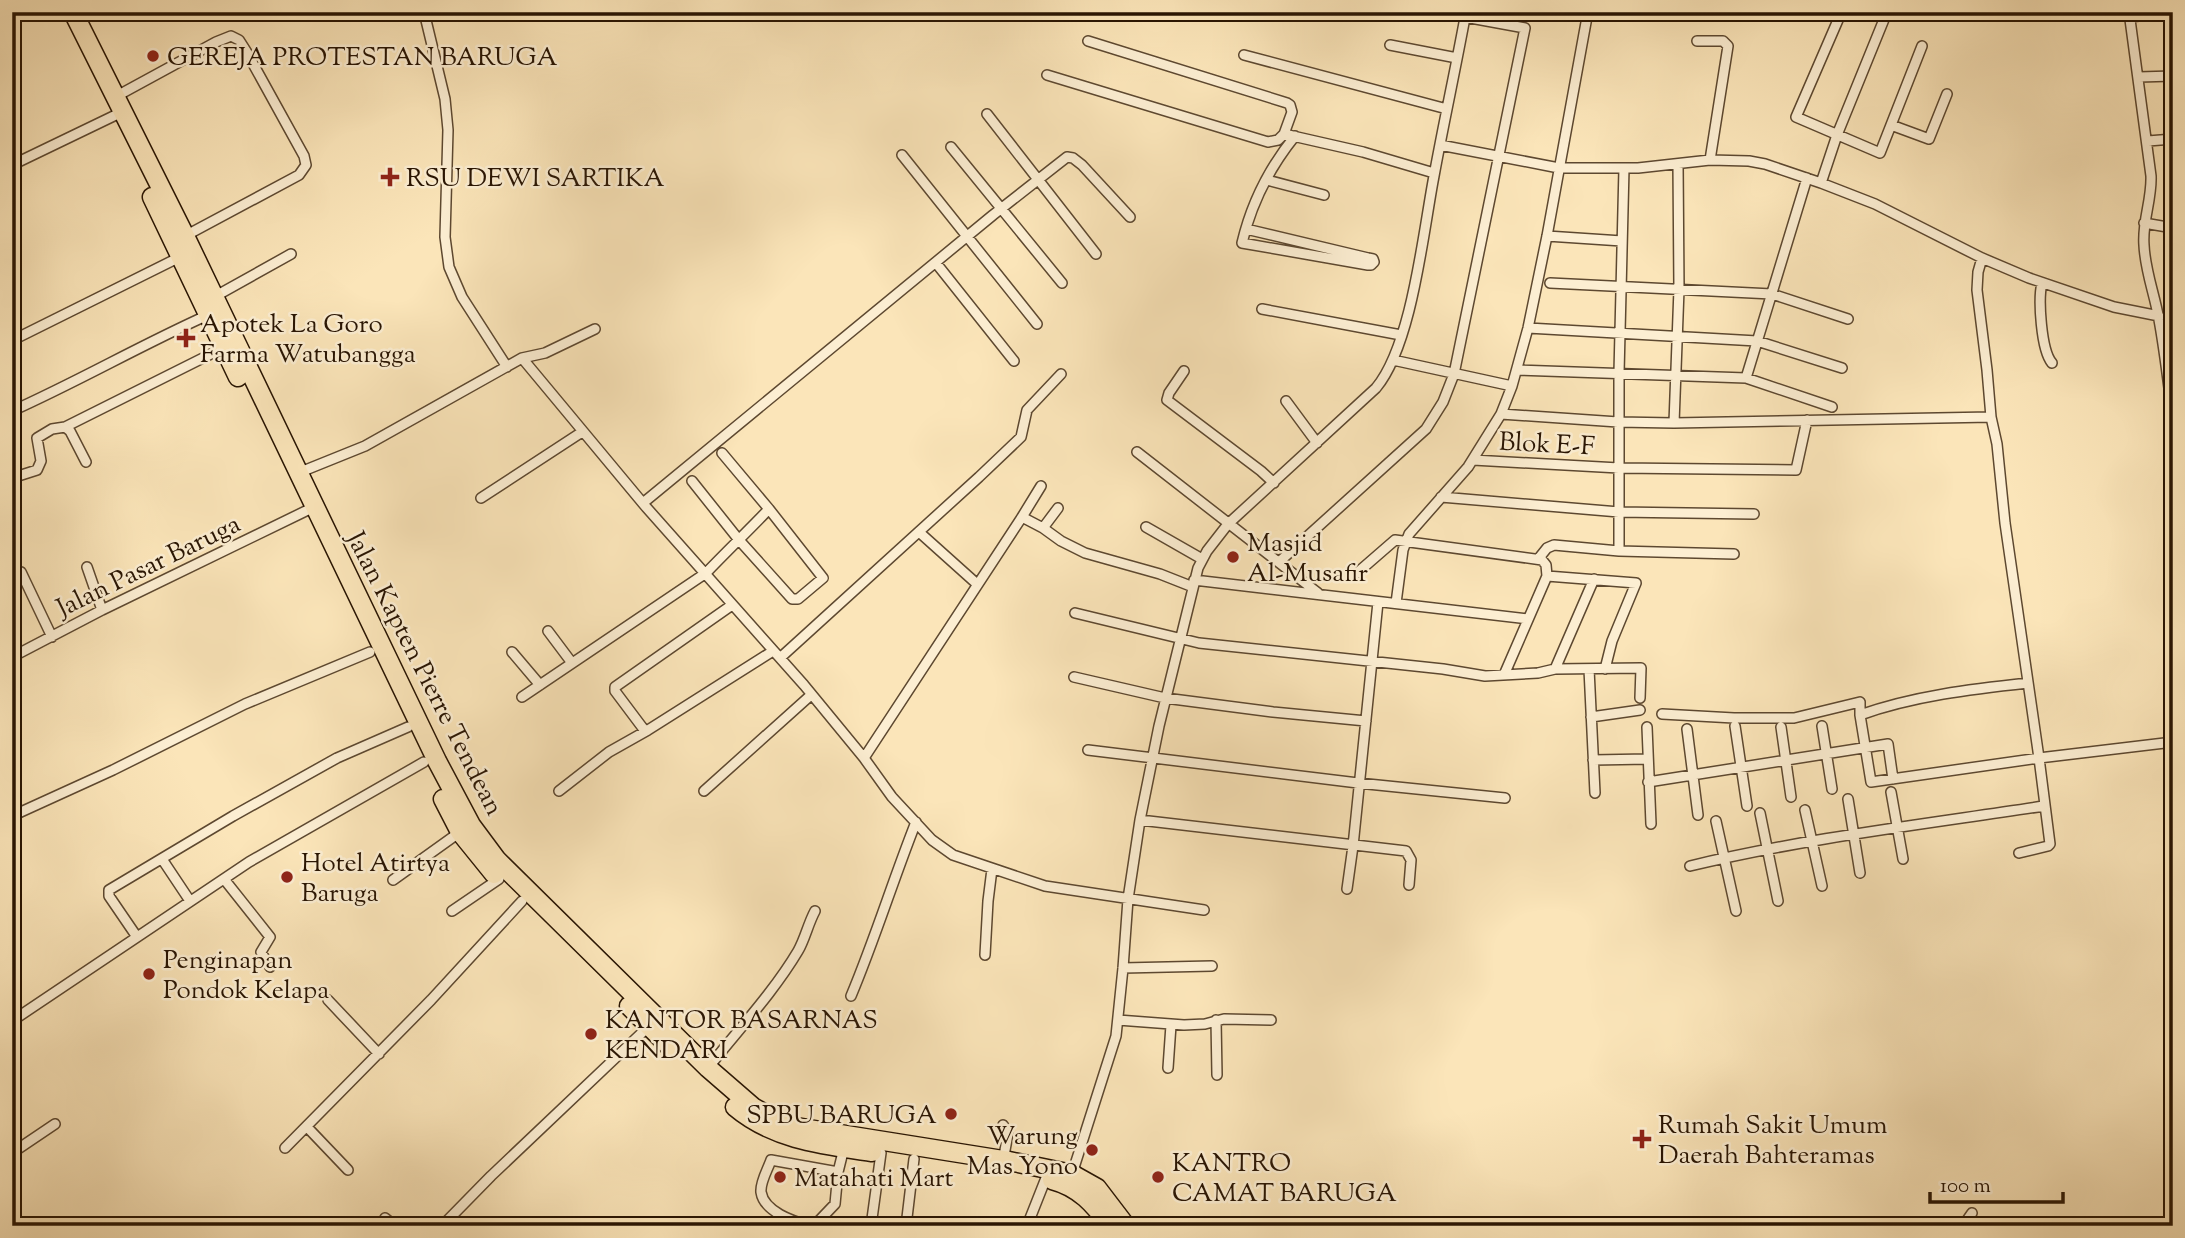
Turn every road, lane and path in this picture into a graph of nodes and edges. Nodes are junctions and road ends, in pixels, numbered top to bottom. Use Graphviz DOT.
graph roads {
  1 [pos="60,12"];
  2 [pos="73,12"];
  3 [pos="424,12"];
  4 [pos="1887,12"];
  5 [pos="2173,12"];
  6 [pos="1465,15"];
  7 [pos="2130,15"];
  8 [pos="1587,17"];
  9 [pos="1838,20"];
  10 [pos="1088,41"];
  11 [pos="1697,41"];
  12 [pos="1390,45"];
  13 [pos="1922,46"];
  14 [pos="1244,55"];
  15 [pos="1457,58"];
  16 [pos="1047,75"];
  17 [pos="2173,76"];
  18 [pos="2139,77"];
  19 [pos="1947,94"];
  20 [pos="116,108"];
  21 [pos="1447,109"];
  22 [pos="988,114"];
  23 [pos="1891,125"];
  24 [pos="1284,134"];
  25 [pos="1837,135"];
  26 [pos="1295,136"];
  27 [pos="2173,139"];
  28 [pos="2148,141"];
  29 [pos="1440,145"];
  30 [pos="951,147"];
  31 [pos="902,155"];
  32 [pos="1499,157"];
  33 [pos="1710,160"];
  34 [pos="12,164"];
  35 [pos="1678,164"];
  36 [pos="1559,168"];
  37 [pos="1624,168"];
  38 [pos="1434,173"];
  39 [pos="1807,178"];
  40 [pos="1037,180"];
  41 [pos="1267,180"];
  42 [pos="1821,183"];
  43 [pos="1324,195"];
  44 [pos="1001,209"];
  45 [pos="1130,217"];
  46 [pos="2144,223"];
  47 [pos="2173,228"];
  48 [pos="1246,229"];
  49 [pos="185,236"];
  50 [pos="1547,236"];
  51 [pos="966,238"];
  52 [pos="1622,241"];
  53 [pos="291,254"];
  54 [pos="1096,254"];
  55 [pos="180,257"];
  56 [pos="1982,258"];
  57 [pos="936,263"];
  58 [pos="1062,283"];
  59 [pos="1550,283"];
  60 [pos="2042,283"];
  61 [pos="1620,288"];
  62 [pos="1679,289"];
  63 [pos="1772,294"];
  64 [pos="214,297"];
  65 [pos="1262,309"];
  66 [pos="208,315"];
  67 [pos="2159,316"];
  68 [pos="1848,319"];
  69 [pos="1037,324"];
  70 [pos="595,328"];
  71 [pos="1528,328"];
  72 [pos="1401,335"];
  73 [pos="1619,335"];
  74 [pos="1677,336"];
  75 [pos="17,338"];
  76 [pos="1757,341"];
  77 [pos="223,348"];
  78 [pos="522,358"];
  79 [pos="1393,360"];
  80 [pos="1014,361"];
  81 [pos="2052,363"];
  82 [pos="507,367"];
  83 [pos="1842,368"];
  84 [pos="1517,370"];
  85 [pos="1184,371"];
  86 [pos="1454,373"];
  87 [pos="1619,373"];
  88 [pos="1061,374"];
  89 [pos="1675,376"];
  90 [pos="1746,378"];
  91 [pos="1512,386"];
  92 [pos="1286,401"];
  93 [pos="1832,407"];
  94 [pos="12,411"];
  95 [pos="1501,414"];
  96 [pos="2173,416"];
  97 [pos="1991,417"];
  98 [pos="1807,420"];
  99 [pos="1618,422"];
  100 [pos="1674,423"];
  101 [pos="65,427"];
  102 [pos="582,432"];
  103 [pos="1317,443"];
  104 [pos="1137,452"];
  105 [pos="722,453"];
  106 [pos="1473,460"];
  107 [pos="86,461"];
  108 [pos="1619,468"];
  109 [pos="298,473"];
  110 [pos="12,478"];
  111 [pos="692,481"];
  112 [pos="1274,483"];
  113 [pos="1041,486"];
  114 [pos="1441,496"];
  115 [pos="481,498"];
  116 [pos="643,503"];
  117 [pos="1058,508"];
  118 [pos="769,509"];
  119 [pos="309,510"];
  120 [pos="1619,512"];
  121 [pos="1754,514"];
  122 [pos="1022,517"];
  123 [pos="1228,524"];
  124 [pos="1146,527"];
  125 [pos="1042,528"];
  126 [pos="919,532"];
  127 [pos="739,540"];
  128 [pos="1406,541"];
  129 [pos="1619,551"];
  130 [pos="1734,554"];
  131 [pos="1539,558"];
  132 [pos="1202,559"];
  133 [pos="1279,562"];
  134 [pos="87,567"];
  135 [pos="21,572"];
  136 [pos="706,573"];
  137 [pos="1357,573"];
  138 [pos="1547,576"];
  139 [pos="1594,579"];
  140 [pos="977,584"];
  141 [pos="1194,584"];
  142 [pos="1318,593"];
  143 [pos="1378,601"];
  144 [pos="1396,603"];
  145 [pos="732,605"];
  146 [pos="102,610"];
  147 [pos="1074,613"];
  148 [pos="1528,619"];
  149 [pos="548,631"];
  150 [pos="52,637"];
  151 [pos="1180,640"];
  152 [pos="370,652"];
  153 [pos="512,652"];
  154 [pos="776,654"];
  155 [pos="12,657"];
  156 [pos="1371,662"];
  157 [pos="572,663"];
  158 [pos="1555,669"];
  159 [pos="1589,669"];
  160 [pos="1605,669"];
  161 [pos="1504,675"];
  162 [pos="1074,677"];
  163 [pos="2028,683"];
  164 [pos="540,685"];
  165 [pos="811,695"];
  166 [pos="522,697"];
  167 [pos="1166,698"];
  168 [pos="1640,698"];
  169 [pos="1640,710"];
  170 [pos="1662,714"];
  171 [pos="1860,715"];
  172 [pos="1591,717"];
  173 [pos="1366,721"];
  174 [pos="1735,726"];
  175 [pos="1822,726"];
  176 [pos="408,727"];
  177 [pos="1647,727"];
  178 [pos="1781,727"];
  179 [pos="1687,729"];
  180 [pos="645,731"];
  181 [pos="2173,742"];
  182 [pos="1866,746"];
  183 [pos="1088,750"];
  184 [pos="1826,752"];
  185 [pos="863,758"];
  186 [pos="1152,758"];
  187 [pos="2039,758"];
  188 [pos="1648,759"];
  189 [pos="1786,759"];
  190 [pos="1593,760"];
  191 [pos="424,762"];
  192 [pos="1741,767"];
  193 [pos="1694,775"];
  194 [pos="1893,779"];
  195 [pos="1648,782"];
  196 [pos="1358,783"];
  197 [pos="1832,789"];
  198 [pos="704,791"];
  199 [pos="559,792"];
  200 [pos="1891,792"];
  201 [pos="1595,793"];
  202 [pos="1791,797"];
  203 [pos="1506,798"];
  204 [pos="1848,799"];
  205 [pos="1747,806"];
  206 [pos="2044,806"];
  207 [pos="1805,810"];
  208 [pos="1760,813"];
  209 [pos="1698,815"];
  210 [pos="12,816"];
  211 [pos="1140,820"];
  212 [pos="1716,821"];
  213 [pos="916,822"];
  214 [pos="1651,824"];
  215 [pos="1898,828"];
  216 [pos="460,832"];
  217 [pos="1854,835"];
  218 [pos="1811,842"];
  219 [pos="1353,846"];
  220 [pos="1768,849"];
  221 [pos="2019,853"];
  222 [pos="1724,858"];
  223 [pos="162,859"];
  224 [pos="1903,859"];
  225 [pos="1689,866"];
  226 [pos="992,869"];
  227 [pos="1860,873"];
  228 [pos="224,878"];
  229 [pos="499,879"];
  230 [pos="393,880"];
  231 [pos="1409,885"];
  232 [pos="1822,886"];
  233 [pos="1347,889"];
  234 [pos="1128,899"];
  235 [pos="190,901"];
  236 [pos="522,901"];
  237 [pos="1778,901"];
  238 [pos="1204,910"];
  239 [pos="452,911"];
  240 [pos="815,911"];
  241 [pos="1736,911"];
  242 [pos="137,937"];
  243 [pos="985,955"];
  244 [pos="1212,966"];
  245 [pos="270,967"];
  246 [pos="1123,968"];
  247 [pos="610,980"];
  248 [pos="851,996"];
  249 [pos="328,1000"];
  250 [pos="1118,1020"];
  251 [pos="1216,1020"];
  252 [pos="1271,1020"];
  253 [pos="12,1021"];
  254 [pos="1171,1025"];
  255 [pos="648,1027"];
  256 [pos="379,1054"];
  257 [pos="708,1068"];
  258 [pos="1168,1068"];
  259 [pos="1217,1075"];
  260 [pos="55,1124"];
  261 [pos="1003,1125"];
  262 [pos="307,1127"];
  263 [pos="285,1148"];
  264 [pos="844,1148"];
  265 [pos="12,1153"];
  266 [pos="881,1153"];
  267 [pos="937,1155"];
  268 [pos="914,1159"];
  269 [pos="1003,1161"];
  270 [pos="348,1170"];
  271 [pos="838,1172"];
  272 [pos="1072,1174"];
  273 [pos="1045,1178"];
  274 [pos="1972,1213"];
  275 [pos="385,1218"];
  276 [pos="395,1226"];
  277 [pos="442,1226"];
  278 [pos="812,1226"];
  279 [pos="871,1226"];
  280 [pos="906,1226"];
  281 [pos="1027,1226"];
  282 [pos="1110,1226"];
  283 [pos="1126,1226"];
  284 [pos="1964,1226"];
  1 -- 20 [label="highway, Jalan Kapten Pierre Tendean"];
  2 -- 20 [label="highway, Jalan Kapten Pierre Tendean"];
  3 -- 82 [label="street"];
  4 -- 25 [label="street"];
  5 -- 7 [label="street"];
  6 -- 15 [label="street"];
  6 -- 32 [label="street"];
  7 -- 18 [label="street"];
  8 -- 36 [label="street"];
  9 -- 25 [label="street"];
  10 -- 24 [label="street"];
  11 -- 33 [label="street"];
  12 -- 15 [label="street"];
  13 -- 23 [label="street"];
  14 -- 21 [label="street"];
  15 -- 21 [label="street"];
  16 -- 24 [label="street"];
  17 -- 18 [label="street"];
  18 -- 28 [label="street"];
  19 -- 23 [label="street"];
  20 -- 34 [label="street"];
  20 -- 49 [label="highway, Jalan Kapten Pierre Tendean"];
  20 -- 49 [label="street"];
  20 -- 55 [label="highway, Jalan Kapten Pierre Tendean"];
  21 -- 29 [label="street"];
  22 -- 40 [label="street"];
  23 -- 25 [label="street"];
  24 -- 26 [label="street"];
  25 -- 42 [label="street"];
  26 -- 38 [label="street"];
  26 -- 41 [label="street"];
  27 -- 28 [label="street"];
  28 -- 46 [label="street"];
  29 -- 32 [label="street"];
  29 -- 38 [label="street"];
  30 -- 44 [label="street"];
  31 -- 51 [label="street"];
  32 -- 36 [label="street"];
  32 -- 86 [label="street"];
  33 -- 35 [label="street"];
  33 -- 39 [label="street"];
  35 -- 37 [label="street"];
  35 -- 62 [label="street"];
  36 -- 37 [label="street"];
  36 -- 50 [label="street"];
  37 -- 52 [label="street"];
  38 -- 72 [label="street"];
  39 -- 42 [label="street"];
  39 -- 63 [label="street"];
  40 -- 44 [label="street"];
  40 -- 45 [label="street"];
  40 -- 54 [label="street"];
  41 -- 43 [label="street"];
  41 -- 48 [label="street"];
  42 -- 56 [label="street"];
  44 -- 51 [label="street"];
  44 -- 58 [label="street"];
  46 -- 47 [label="street"];
  46 -- 67 [label="street"];
  48 -- 48 [label="street"];
  49 -- 64 [label="highway, Jalan Kapten Pierre Tendean"];
  50 -- 52 [label="street"];
  50 -- 71 [label="street"];
  51 -- 57 [label="street"];
  51 -- 69 [label="street"];
  52 -- 61 [label="street"];
  53 -- 64 [label="street"];
  55 -- 66 [label="highway, Jalan Kapten Pierre Tendean"];
  55 -- 75 [label="street"];
  56 -- 60 [label="street"];
  56 -- 97 [label="street"];
  57 -- 80 [label="street"];
  57 -- 116 [label="street"];
  59 -- 61 [label="street"];
  60 -- 67 [label="street"];
  60 -- 81 [label="street"];
  61 -- 62 [label="street"];
  61 -- 73 [label="street"];
  62 -- 63 [label="street"];
  62 -- 74 [label="street"];
  63 -- 68 [label="street"];
  63 -- 76 [label="street"];
  64 -- 109 [label="highway, Jalan Kapten Pierre Tendean"];
  65 -- 72 [label="street"];
  66 -- 77 [label="highway, Jalan Kapten Pierre Tendean"];
  66 -- 94 [label="street"];
  67 -- 96 [label="street"];
  70 -- 78 [label="street"];
  71 -- 73 [label="street"];
  71 -- 84 [label="street"];
  72 -- 79 [label="street"];
  73 -- 74 [label="street"];
  73 -- 87 [label="street"];
  74 -- 76 [label="street"];
  74 -- 89 [label="street"];
  76 -- 83 [label="street"];
  76 -- 90 [label="street"];
  77 -- 101 [label="street"];
  77 -- 119 [label="highway, Jalan Kapten Pierre Tendean"];
  78 -- 82 [label="street"];
  78 -- 102 [label="street"];
  79 -- 86 [label="street"];
  79 -- 103 [label="street"];
  82 -- 109 [label="street"];
  84 -- 87 [label="street"];
  84 -- 91 [label="street"];
  85 -- 112 [label="street"];
  86 -- 91 [label="street"];
  86 -- 133 [label="street"];
  87 -- 89 [label="street"];
  87 -- 99 [label="street"];
  88 -- 126 [label="street"];
  89 -- 90 [label="street"];
  89 -- 100 [label="street"];
  90 -- 93 [label="street"];
  91 -- 95 [label="street"];
  92 -- 103 [label="street"];
  95 -- 99 [label="street"];
  95 -- 106 [label="street"];
  97 -- 98 [label="street"];
  97 -- 163 [label="street"];
  98 -- 100 [label="street"];
  98 -- 108 [label="street, Blok E-F"];
  99 -- 100 [label="street"];
  99 -- 108 [label="street"];
  101 -- 107 [label="street"];
  101 -- 110 [label="street"];
  102 -- 115 [label="street"];
  102 -- 116 [label="street"];
  103 -- 112 [label="street"];
  104 -- 123 [label="street"];
  105 -- 118 [label="street"];
  106 -- 108 [label="street, Blok E-F"];
  106 -- 114 [label="street"];
  108 -- 120 [label="street"];
  109 -- 119 [label="highway, Jalan Kapten Pierre Tendean"];
  111 -- 127 [label="street"];
  112 -- 123 [label="street"];
  113 -- 122 [label="street"];
  114 -- 120 [label="street"];
  114 -- 128 [label="street"];
  116 -- 136 [label="street"];
  117 -- 125 [label="street"];
  118 -- 127 [label="street"];
  118 -- 127 [label="street"];
  119 -- 146 [label="street, Jalan Pasar Baruga"];
  119 -- 152 [label="highway, Jalan Kapten Pierre Tendean"];
  119 -- 247 [label="highway, Jalan Kapten Pierre Tendean"];
  120 -- 121 [label="street"];
  120 -- 129 [label="street"];
  122 -- 125 [label="street"];
  122 -- 140 [label="street"];
  123 -- 132 [label="street"];
  123 -- 133 [label="street"];
  124 -- 132 [label="street"];
  125 -- 141 [label="street"];
  126 -- 140 [label="street"];
  126 -- 154 [label="street"];
  127 -- 136 [label="street"];
  128 -- 131 [label="street"];
  128 -- 137 [label="street"];
  128 -- 144 [label="street"];
  129 -- 130 [label="street"];
  129 -- 131 [label="street"];
  131 -- 138 [label="street"];
  132 -- 141 [label="street"];
  133 -- 142 [label="street"];
  134 -- 146 [label="street"];
  135 -- 150 [label="street"];
  136 -- 145 [label="street"];
  136 -- 157 [label="street"];
  138 -- 139 [label="street"];
  138 -- 148 [label="street"];
  139 -- 158 [label="street"];
  139 -- 160 [label="street"];
  140 -- 185 [label="street"];
  141 -- 142 [label="street"];
  141 -- 151 [label="street"];
  142 -- 143 [label="street"];
  143 -- 144 [label="street"];
  143 -- 156 [label="street"];
  144 -- 148 [label="street"];
  145 -- 154 [label="street"];
  145 -- 180 [label="street"];
  146 -- 150 [label="street, Jalan Pasar Baruga"];
  147 -- 151 [label="street"];
  148 -- 161 [label="street"];
  149 -- 157 [label="street"];
  150 -- 155 [label="street, Jalan Pasar Baruga"];
  151 -- 156 [label="street"];
  151 -- 167 [label="street"];
  152 -- 176 [label="highway, Jalan Kapten Pierre Tendean"];
  152 -- 210 [label="street"];
  153 -- 164 [label="street"];
  154 -- 165 [label="street"];
  154 -- 180 [label="street"];
  156 -- 161 [label="street"];
  156 -- 173 [label="street"];
  157 -- 164 [label="street"];
  158 -- 159 [label="street"];
  158 -- 161 [label="street"];
  159 -- 160 [label="street"];
  159 -- 172 [label="street"];
  160 -- 168 [label="street"];
  162 -- 167 [label="street"];
  163 -- 171 [label="street"];
  163 -- 187 [label="street"];
  164 -- 166 [label="street"];
  165 -- 185 [label="street"];
  165 -- 198 [label="street"];
  167 -- 173 [label="street"];
  167 -- 186 [label="street"];
  169 -- 172 [label="street"];
  170 -- 171 [label="street"];
  171 -- 182 [label="street"];
  172 -- 190 [label="street"];
  173 -- 196 [label="street"];
  174 -- 192 [label="street"];
  175 -- 184 [label="street"];
  176 -- 191 [label="highway, Jalan Kapten Pierre Tendean"];
  176 -- 223 [label="street"];
  177 -- 188 [label="street"];
  178 -- 189 [label="street"];
  179 -- 193 [label="street"];
  180 -- 199 [label="street"];
  181 -- 187 [label="street"];
  182 -- 184 [label="street"];
  182 -- 194 [label="street"];
  182 -- 194 [label="street"];
  183 -- 186 [label="street"];
  184 -- 189 [label="street"];
  184 -- 197 [label="street"];
  185 -- 213 [label="street"];
  186 -- 196 [label="street"];
  186 -- 211 [label="street"];
  187 -- 194 [label="street"];
  187 -- 206 [label="street"];
  188 -- 190 [label="street"];
  188 -- 195 [label="street"];
  189 -- 192 [label="street"];
  189 -- 202 [label="street"];
  190 -- 201 [label="street"];
  191 -- 216 [label="highway, Jalan Kapten Pierre Tendean"];
  191 -- 228 [label="street"];
  192 -- 193 [label="street"];
  192 -- 205 [label="street"];
  193 -- 195 [label="street"];
  193 -- 209 [label="street"];
  195 -- 214 [label="street"];
  196 -- 203 [label="street"];
  196 -- 219 [label="street"];
  200 -- 215 [label="street"];
  204 -- 217 [label="street"];
  206 -- 215 [label="street"];
  206 -- 221 [label="street"];
  207 -- 218 [label="street"];
  208 -- 220 [label="street"];
  211 -- 219 [label="street"];
  211 -- 234 [label="street"];
  212 -- 222 [label="street"];
  213 -- 226 [label="street"];
  213 -- 248 [label="street"];
  215 -- 217 [label="street"];
  215 -- 224 [label="street"];
  216 -- 229 [label="highway, Jalan Kapten Pierre Tendean"];
  216 -- 230 [label="street"];
  217 -- 218 [label="street"];
  217 -- 227 [label="street"];
  218 -- 220 [label="street"];
  218 -- 232 [label="street"];
  219 -- 231 [label="street"];
  219 -- 233 [label="street"];
  220 -- 222 [label="street"];
  220 -- 237 [label="street"];
  222 -- 225 [label="street"];
  222 -- 241 [label="street"];
  223 -- 235 [label="street"];
  223 -- 242 [label="street"];
  226 -- 234 [label="street"];
  226 -- 243 [label="street"];
  228 -- 235 [label="street"];
  228 -- 245 [label="street"];
  229 -- 236 [label="highway, Jalan Kapten Pierre Tendean"];
  229 -- 239 [label="street"];
  234 -- 238 [label="street"];
  234 -- 246 [label="street"];
  235 -- 242 [label="street"];
  236 -- 247 [label="highway, Jalan Kapten Pierre Tendean"];
  236 -- 256 [label="street"];
  240 -- 257 [label="street"];
  242 -- 253 [label="street"];
  244 -- 246 [label="street"];
  246 -- 250 [label="street"];
  247 -- 255 [label="highway, Jalan Kapten Pierre Tendean"];
  247 -- 257 [label="highway, Jalan Kapten Pierre Tendean"];
  249 -- 256 [label="street"];
  250 -- 254 [label="street"];
  250 -- 272 [label="street"];
  251 -- 252 [label="street"];
  251 -- 254 [label="street"];
  251 -- 259 [label="street"];
  254 -- 258 [label="street"];
  255 -- 264 [label="highway, Jalan Kapten Pierre Tendean"];
  255 -- 277 [label="street"];
  256 -- 262 [label="street"];
  257 -- 267 [label="highway, Jalan Kapten Pierre Tendean"];
  260 -- 265 [label="street"];
  261 -- 269 [label="street"];
  262 -- 263 [label="street"];
  262 -- 270 [label="street"];
  264 -- 266 [label="highway, Jalan Kapten Pierre Tendean"];
  264 -- 271 [label="street"];
  266 -- 268 [label="highway, Jalan Kapten Pierre Tendean"];
  266 -- 279 [label="street"];
  267 -- 268 [label="highway, Jalan Kapten Pierre Tendean"];
  267 -- 269 [label="highway, Jalan Kapten Pierre Tendean"];
  267 -- 273 [label="highway, Jalan Kapten Pierre Tendean"];
  268 -- 280 [label="street"];
  269 -- 272 [label="highway, Jalan Kapten Pierre Tendean"];
  271 -- 278 [label="street"];
  271 -- 278 [label="street"];
  272 -- 283 [label="highway, Jalan Kapten Pierre Tendean"];
  273 -- 281 [label="street"];
  273 -- 282 [label="highway, Jalan Kapten Pierre Tendean"];
  274 -- 284 [label="street"];
  275 -- 276 [label="street"];
}
